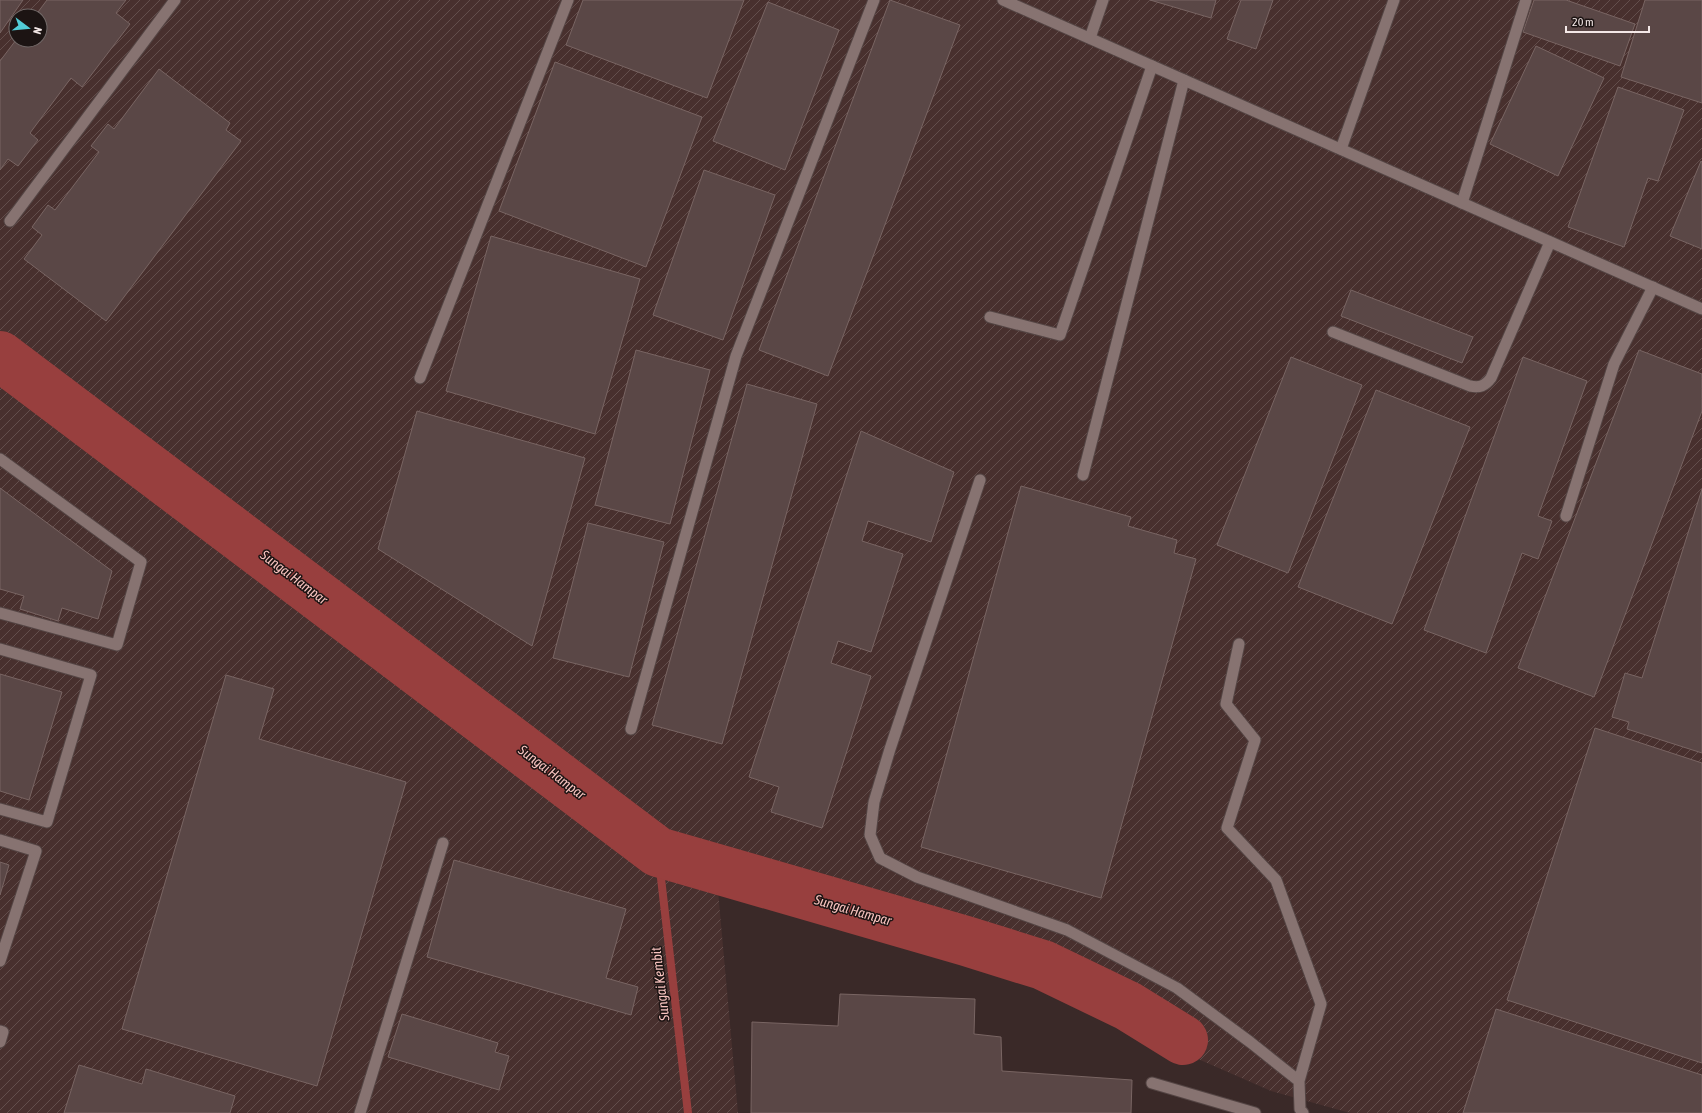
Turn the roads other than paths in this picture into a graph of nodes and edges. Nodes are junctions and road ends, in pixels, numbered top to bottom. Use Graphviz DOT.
graph roads {
  1 [pos="175,0"];
  2 [pos="568,0"];
  3 [pos="874,0"];
  4 [pos="1003,0"];
  5 [pos="1103,0"];
  6 [pos="1394,0"];
  7 [pos="1526,0"];
  8 [pos="1090,38"];
  9 [pos="1152,66"];
  10 [pos="1184,80"];
  11 [pos="1341,149"];
  12 [pos="1462,203"];
  13 [pos="10,221"];
  14 [pos="1550,242"];
  15 [pos="1653,287"];
  16 [pos="1702,309"];
  17 [pos="990,317"];
  18 [pos="1333,332"];
  19 [pos="420,378"];
  20 [pos="0,459"];
  21 [pos="1083,475"];
  22 [pos="980,480"];
  23 [pos="1566,516"];
  24 [pos="0,613"];
  25 [pos="1239,644"];
  26 [pos="0,649"];
  27 [pos="631,729"];
  28 [pos="0,809"];
  29 [pos="0,840"];
  30 [pos="443,843"];
  31 [pos="0,961"];
  32 [pos="0,1031"];
  33 [pos="0,1042"];
  34 [pos="1300,1081"];
  35 [pos="1152,1083"];
  36 [pos="360,1113"];
  37 [pos="1255,1113"];
  38 [pos="1303,1113"];
  1 -- 13 [label="street"];
  2 -- 19 [label="street"];
  3 -- 27 [label="street"];
  4 -- 8 [label="street"];
  5 -- 8 [label="street"];
  6 -- 11 [label="street"];
  7 -- 12 [label="street"];
  8 -- 9 [label="street"];
  9 -- 10 [label="street"];
  9 -- 17 [label="street"];
  10 -- 11 [label="street"];
  10 -- 21 [label="street"];
  11 -- 12 [label="street"];
  12 -- 14 [label="street"];
  14 -- 15 [label="street"];
  14 -- 18 [label="street"];
  15 -- 16 [label="street"];
  15 -- 23 [label="street"];
  20 -- 24 [label="street"];
  22 -- 34 [label="street"];
  25 -- 34 [label="street"];
  26 -- 28 [label="street"];
  29 -- 31 [label="street"];
  30 -- 36 [label="street"];
  32 -- 33 [label="street"];
  34 -- 38 [label="street"];
  35 -- 37 [label="street"];
}
